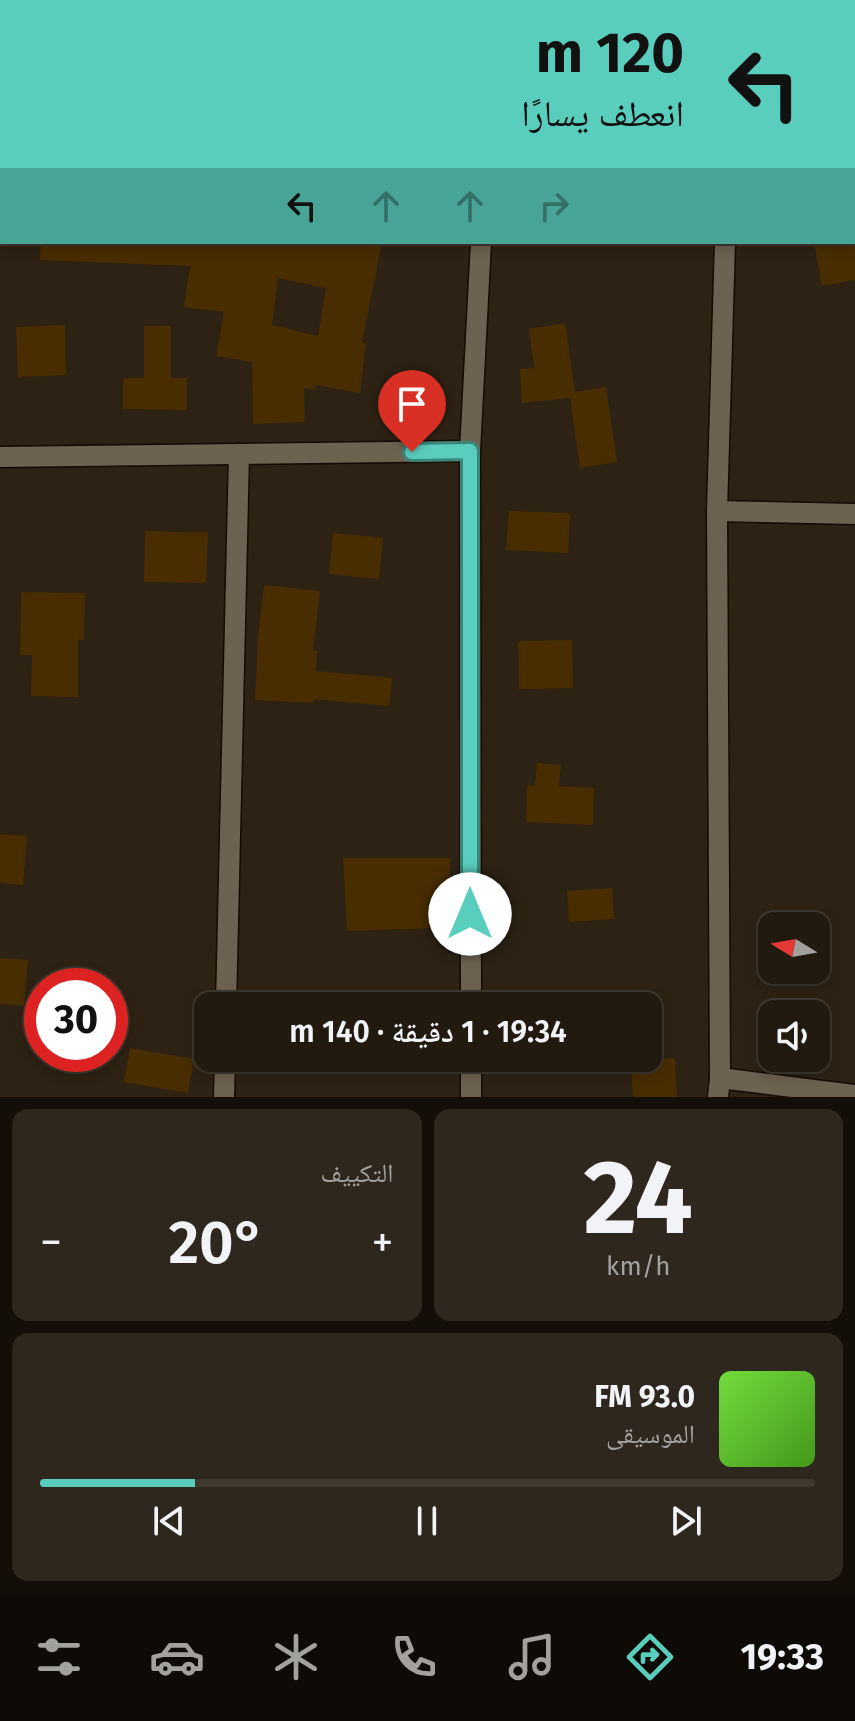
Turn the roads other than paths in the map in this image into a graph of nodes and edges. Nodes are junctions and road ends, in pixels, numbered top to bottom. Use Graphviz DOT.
graph roads {
  1 [pos="481,244"];
  2 [pos="725,244"];
  3 [pos="470,451"];
  4 [pos="239,454"];
  5 [pos="0,457"];
  6 [pos="717,511"];
  7 [pos="855,514"];
  8 [pos="226,992"];
  9 [pos="471,992"];
  10 [pos="225,1072"];
  11 [pos="471,1072"];
  12 [pos="719,1088"];
  13 [pos="855,1095"];
  14 [pos="224,1097"];
  15 [pos="471,1097"];
  1 -- 3 [label="street"];
  2 -- 6 [label="street"];
  3 -- 4 [label="street"];
  3 -- 9 [label="street"];
  4 -- 5 [label="street"];
  4 -- 8 [label="street"];
  6 -- 7 [label="street"];
  6 -- 12 [label="street"];
  10 -- 14 [label="street"];
  11 -- 15 [label="street"];
  12 -- 13 [label="street"];
}
